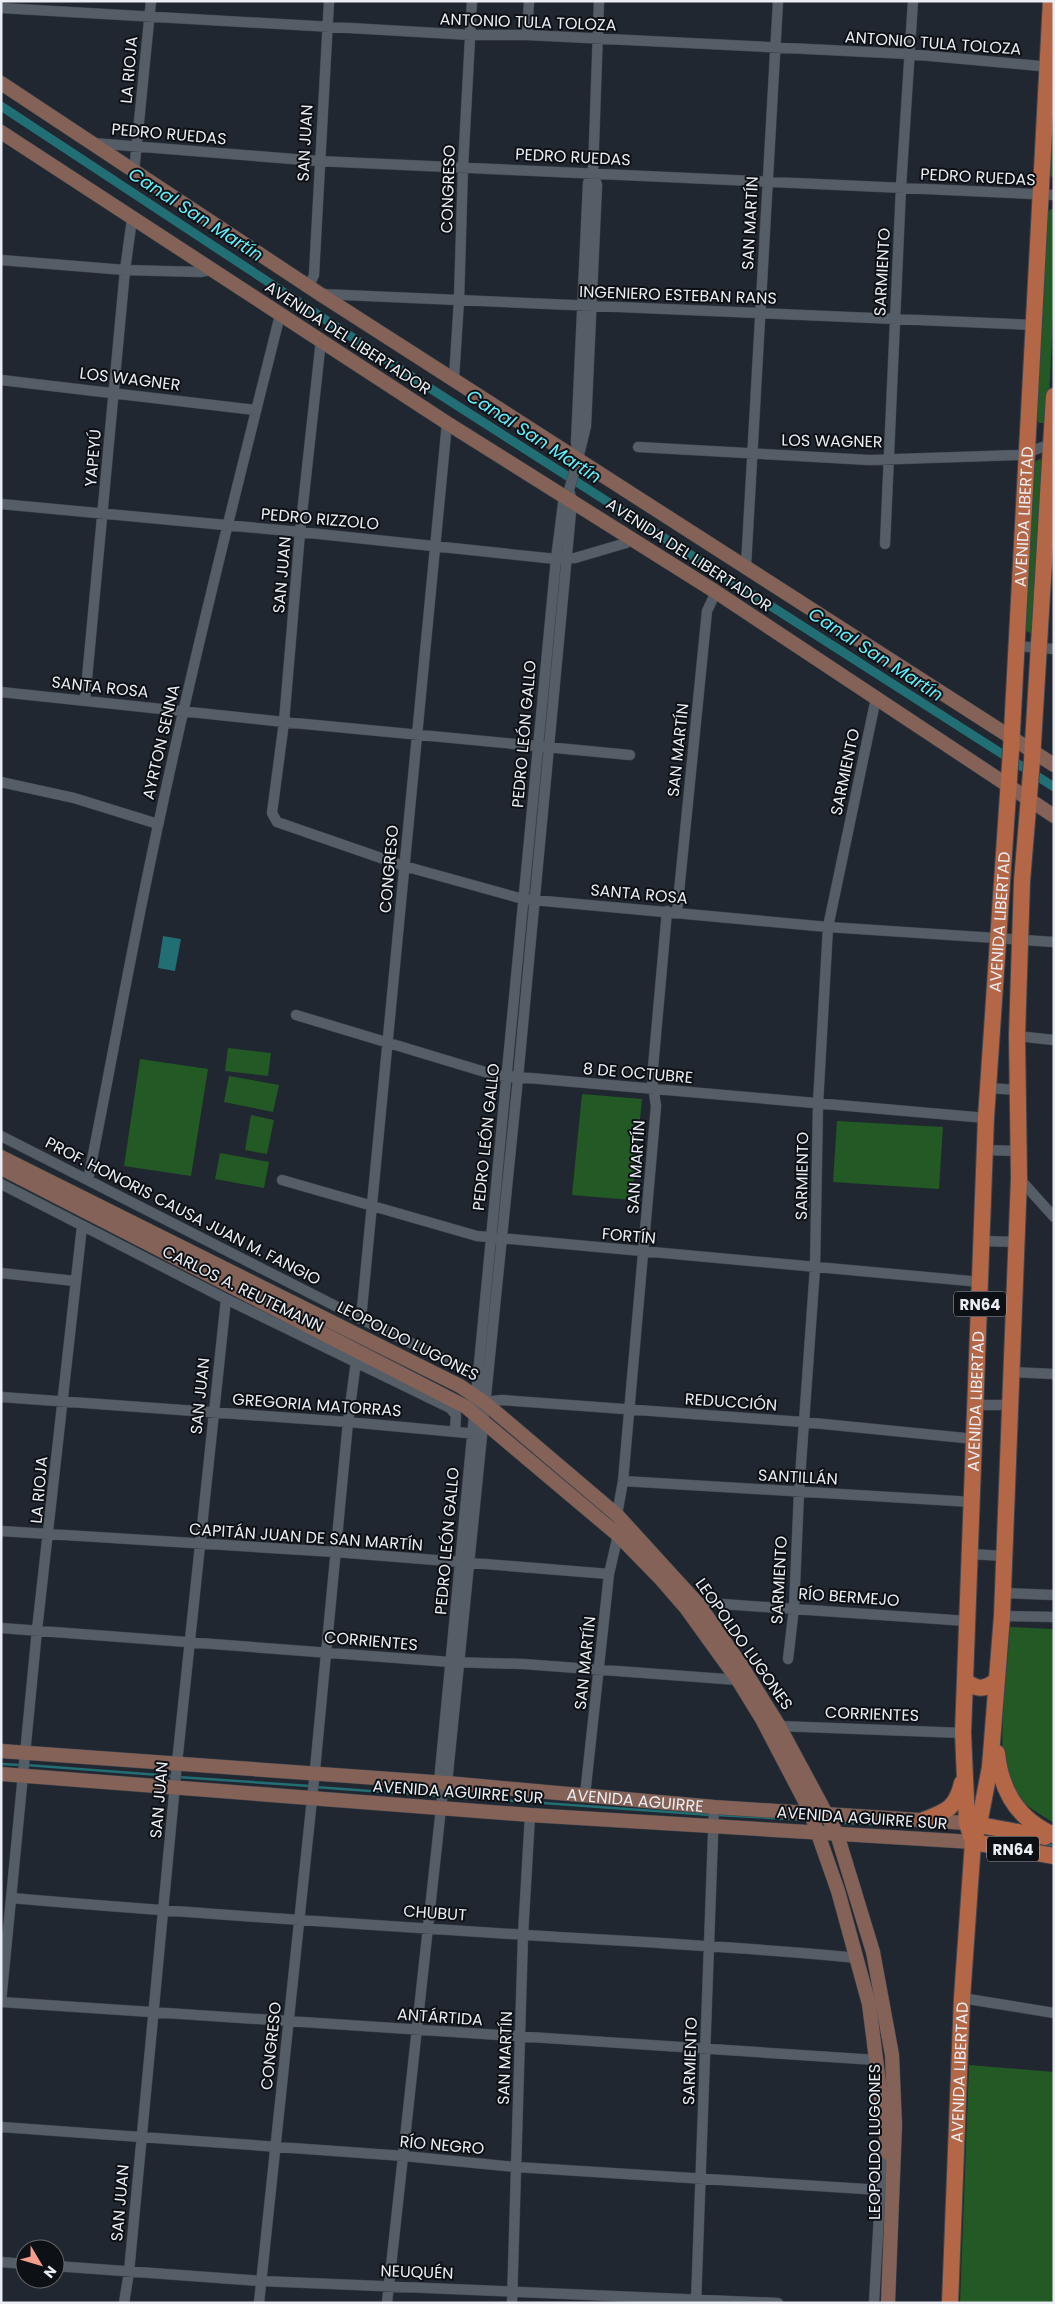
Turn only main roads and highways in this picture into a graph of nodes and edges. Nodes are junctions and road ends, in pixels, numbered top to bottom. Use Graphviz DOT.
graph roads {
  1 [pos="1051,1"];
  2 [pos="1050,67"];
  3 [pos="1,83"];
  4 [pos="1,132"];
  5 [pos="1047,195"];
  6 [pos="1054,396"];
  7 [pos="1052,446"];
  8 [pos="1046,649"];
  9 [pos="1011,744"];
  10 [pos="1033,756"];
  11 [pos="1054,765"];
  12 [pos="1009,781"];
  13 [pos="1030,795"];
  14 [pos="1054,816"];
  15 [pos="1,1157"];
  16 [pos="1,1168"];
  17 [pos="965,1681"];
  18 [pos="996,1681"];
  19 [pos="995,1727"];
  20 [pos="1,1751"];
  21 [pos="965,1772"];
  22 [pos="1,1774"];
  23 [pos="177,1775"];
  24 [pos="443,1785"];
  25 [pos="817,1812"];
  26 [pos="713,1816"];
  27 [pos="924,1820"];
  28 [pos="973,1823"];
  29 [pos="817,1832"];
  30 [pos="837,1834"];
  31 [pos="1054,1835"];
  32 [pos="1054,1838"];
  33 [pos="973,1842"];
  34 [pos="1054,1856"];
  35 [pos="892,2226"];
  36 [pos="888,2303"];
  37 [pos="950,2303"];
  1 -- 2 [label="main road, AVENIDA LIBERTAD / RN64"];
  2 -- 5 [label="main road, AVENIDA LIBERTAD / RN64"];
  3 -- 9 [label="main road, AVENIDA DEL LIBERTADOR"];
  4 -- 12 [label="main road, AVENIDA DEL LIBERTADOR"];
  5 -- 9 [label="main road, AVENIDA LIBERTAD / RN64"];
  6 -- 7 [label="main road, AVENIDA LIBERTAD / RN64"];
  7 -- 8 [label="main road, AVENIDA LIBERTAD / RN64"];
  8 -- 10 [label="main road, AVENIDA LIBERTAD / RN64"];
  9 -- 10 [label="main road, AVENIDA DEL LIBERTADOR"];
  9 -- 12 [label="main road, AVENIDA LIBERTAD / RN64"];
  10 -- 11 [label="main road, AVENIDA DEL LIBERTADOR"];
  10 -- 13 [label="main road, AVENIDA LIBERTAD / RN64"];
  12 -- 13 [label="main road, AVENIDA DEL LIBERTADOR"];
  12 -- 17 [label="main road, AVENIDA LIBERTAD / RN64"];
  13 -- 14 [label="main road, AVENIDA DEL LIBERTADOR"];
  13 -- 18 [label="main road, AVENIDA LIBERTAD / RN64"];
  15 -- 25 [label="main road, LEOPOLDO LUGONES"];
  16 -- 25 [label="main road, LEOPOLDO LUGONES"];
  17 -- 18 [label="main road"];
  17 -- 21 [label="main road, AVENIDA LIBERTAD / RN64"];
  18 -- 19 [label="main road, AVENIDA LIBERTAD / RN64"];
  19 -- 28 [label="main road, AVENIDA LIBERTAD / RN64"];
  19 -- 31 [label="main road"];
  20 -- 23 [label="main road, AVENIDA AGUIRRE SUR"];
  21 -- 27 [label="main road"];
  21 -- 28 [label="main road, AVENIDA LIBERTAD / RN64"];
  22 -- 23 [label="main road, AVENIDA AGUIRRE SUR"];
  23 -- 24 [label="main road, AVENIDA AGUIRRE SUR"];
  23 -- 26 [label="main road, AVENIDA AGUIRRE SUR"];
  24 -- 26 [label="main road, AVENIDA AGUIRRE"];
  25 -- 26 [label="main road, AVENIDA AGUIRRE"];
  25 -- 27 [label="main road, AVENIDA AGUIRRE SUR"];
  25 -- 29 [label="main road, LEOPOLDO LUGONES"];
  25 -- 30 [label="main road, LEOPOLDO LUGONES"];
  26 -- 29 [label="main road, AVENIDA AGUIRRE SUR"];
  27 -- 28 [label="main road, AVENIDA AGUIRRE SUR"];
  28 -- 32 [label="main road, RN64"];
  28 -- 33 [label="main road, AVENIDA LIBERTAD / RN64"];
  29 -- 30 [label="main road, AVENIDA AGUIRRE SUR"];
  29 -- 35 [label="main road, LEOPOLDO LUGONES"];
  30 -- 33 [label="main road, AVENIDA AGUIRRE SUR"];
  30 -- 35 [label="main road, LEOPOLDO LUGONES"];
  33 -- 34 [label="main road, RN64"];
  33 -- 37 [label="main road, AVENIDA LIBERTAD"];
  35 -- 36 [label="main road, LEOPOLDO LUGONES"];
}
